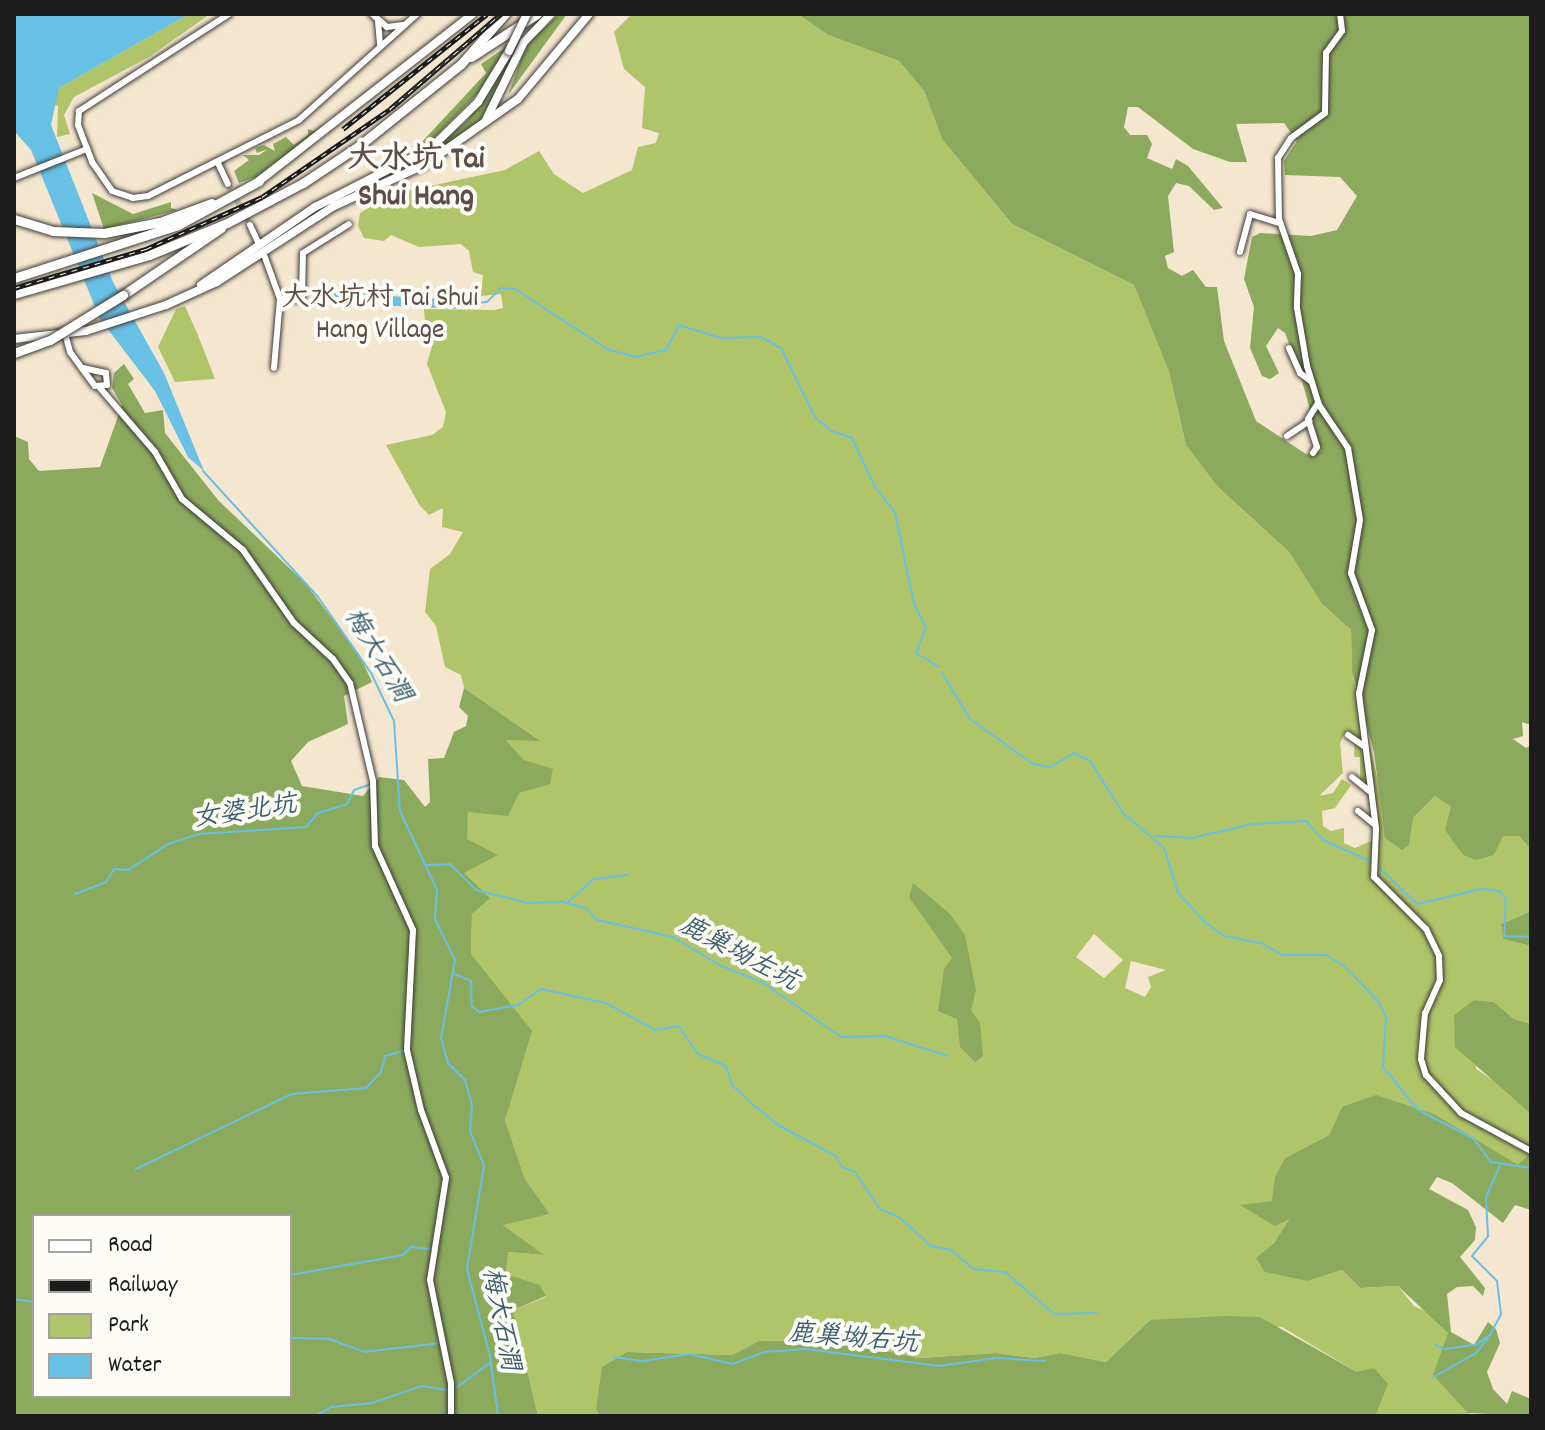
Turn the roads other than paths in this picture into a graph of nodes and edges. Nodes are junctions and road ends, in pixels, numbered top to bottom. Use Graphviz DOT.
graph roads {
  1 [pos="229,14"];
  2 [pos="372,14"];
  3 [pos="417,14"];
  4 [pos="473,14"];
  5 [pos="505,14"];
  6 [pos="543,14"];
  7 [pos="551,14"];
  8 [pos="589,14"];
  9 [pos="1340,14"];
  10 [pos="532,15"];
  11 [pos="378,21"];
  12 [pos="406,24"];
  13 [pos="377,49"];
  14 [pos="461,64"];
  15 [pos="477,131"];
  16 [pos="87,149"];
  17 [pos="218,163"];
  18 [pos="14,178"];
  19 [pos="386,178"];
  20 [pos="259,181"];
  21 [pos="228,184"];
  22 [pos="14,219"];
  23 [pos="227,223"];
  24 [pos="1279,223"];
  25 [pos="349,224"];
  26 [pos="250,225"];
  27 [pos="258,242"];
  28 [pos="263,252"];
  29 [pos="1240,252"];
  30 [pos="14,278"];
  31 [pos="14,294"];
  32 [pos="184,297"];
  33 [pos="280,299"];
  34 [pos="65,334"];
  35 [pos="14,339"];
  36 [pos="1289,348"];
  37 [pos="14,353"];
  38 [pos="82,368"];
  39 [pos="274,368"];
  40 [pos="100,371"];
  41 [pos="1312,382"];
  42 [pos="108,383"];
  43 [pos="93,384"];
  44 [pos="100,388"];
  45 [pos="1318,403"];
  46 [pos="117,405"];
  47 [pos="1309,421"];
  48 [pos="1287,436"];
  49 [pos="1313,453"];
  50 [pos="1348,735"];
  51 [pos="1365,747"];
  52 [pos="1352,777"];
  53 [pos="1369,791"];
  54 [pos="1358,811"];
  55 [pos="1375,825"];
  56 [pos="1531,1151"];
  57 [pos="451,1416"];
  1 -- 16 [label="street"];
  2 -- 11 [label="street"];
  3 -- 12 [label="street"];
  4 -- 20 [label="main road"];
  5 -- 14 [label="highway"];
  6 -- 10 [label="highway"];
  7 -- 15 [label="main road"];
  8 -- 15 [label="main road"];
  9 -- 24 [label="street"];
  10 -- 14 [label="highway"];
  10 -- 19 [label="main road, bridge"];
  11 -- 12 [label="street"];
  11 -- 13 [label="street"];
  12 -- 13 [label="street"];
  13 -- 17 [label="street"];
  14 -- 23 [label="highway"];
  15 -- 19 [label="main road"];
  16 -- 17 [label="street"];
  16 -- 18 [label="street"];
  17 -- 21 [label="street"];
  19 -- 27 [label="main road"];
  19 -- 28 [label="main road"];
  20 -- 22 [label="highway"];
  20 -- 30 [label="highway"];
  23 -- 31 [label="highway"];
  23 -- 37 [label="highway, bridge"];
  24 -- 29 [label="street"];
  24 -- 41 [label="street"];
  25 -- 33 [label="street"];
  26 -- 27 [label="street"];
  27 -- 28 [label="main road"];
  27 -- 32 [label="main road"];
  28 -- 32 [label="main road"];
  28 -- 33 [label="street"];
  32 -- 34 [label="main road"];
  33 -- 39 [label="street"];
  34 -- 35 [label="main road"];
  34 -- 38 [label="street"];
  36 -- 41 [label="street"];
  38 -- 40 [label="street"];
  38 -- 43 [label="street"];
  40 -- 42 [label="street"];
  40 -- 43 [label="street"];
  41 -- 45 [label="street"];
  42 -- 44 [label="street"];
  42 -- 46 [label="street"];
  43 -- 44 [label="street"];
  44 -- 46 [label="street"];
  45 -- 47 [label="street"];
  45 -- 51 [label="street"];
  46 -- 57 [label="street"];
  47 -- 48 [label="street"];
  47 -- 49 [label="street"];
  50 -- 51 [label="street"];
  51 -- 53 [label="street"];
  52 -- 53 [label="street"];
  53 -- 55 [label="street"];
  54 -- 55 [label="street"];
  55 -- 56 [label="street"];
}
